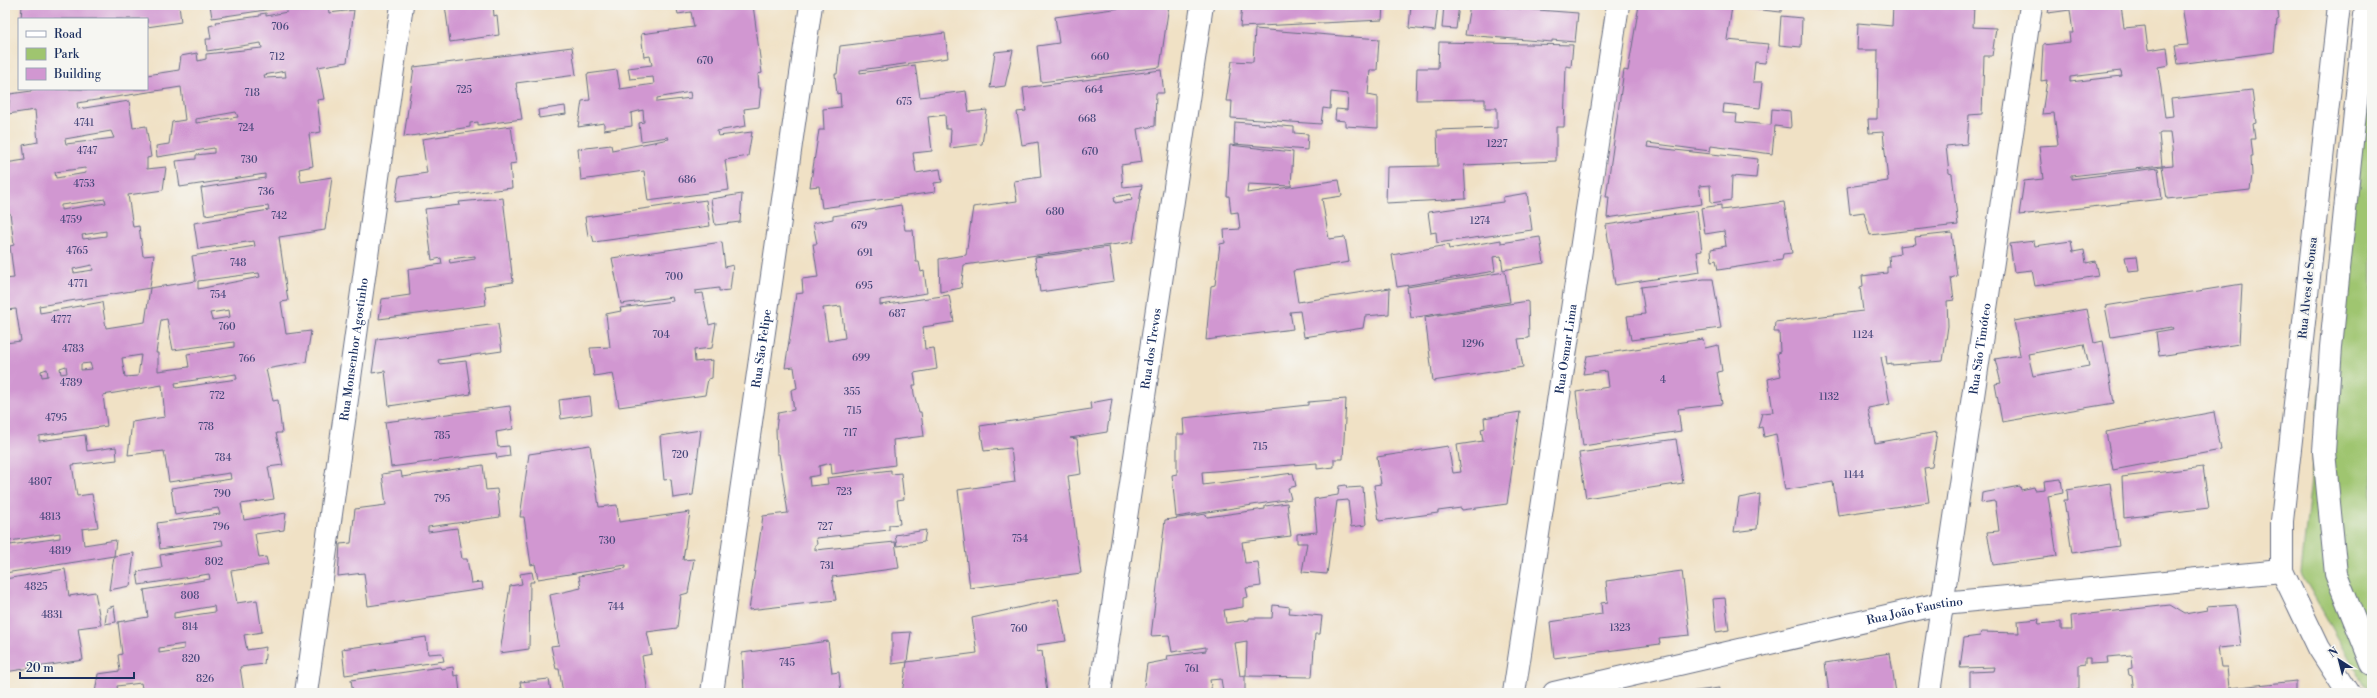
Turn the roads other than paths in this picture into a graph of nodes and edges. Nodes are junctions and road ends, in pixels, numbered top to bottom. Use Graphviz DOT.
graph roads {
  1 [pos="402,5"];
  2 [pos="811,5"];
  3 [pos="1202,5"];
  4 [pos="1618,5"];
  5 [pos="2031,5"];
  6 [pos="2339,5"];
  7 [pos="2366,5"];
  8 [pos="2282,571"];
  9 [pos="1942,603"];
  10 [pos="2372,664"];
  11 [pos="306,693"];
  12 [pos="712,693"];
  13 [pos="1100,693"];
  14 [pos="1514,693"];
  15 [pos="1554,693"];
  16 [pos="1929,693"];
  17 [pos="2348,693"];
  1 -- 11 [label="street, Rua Monsenhor Agostinho"];
  2 -- 12 [label="street, Rua São Felipe"];
  3 -- 13 [label="street, Rua dos Trevos"];
  4 -- 14 [label="street, Rua Osmar Lima"];
  5 -- 9 [label="street, Rua São Timóteo"];
  6 -- 8 [label="street, Rua Alves de Sousa"];
  7 -- 10 [label="street"];
  8 -- 9 [label="street, Rua João Faustino"];
  8 -- 17 [label="street"];
  9 -- 15 [label="street, Rua João Faustino"];
  9 -- 16 [label="street, Rua São Timóteo"];
}
